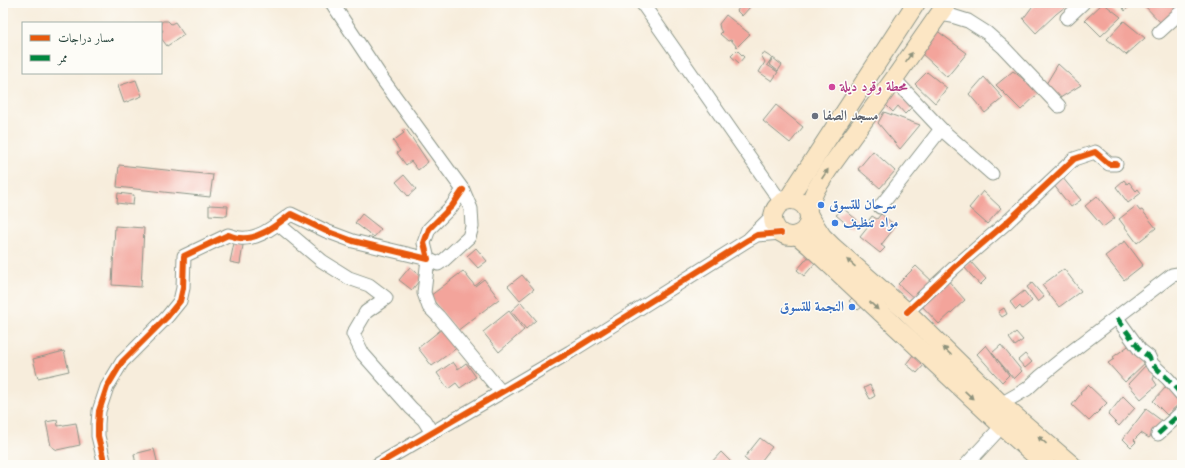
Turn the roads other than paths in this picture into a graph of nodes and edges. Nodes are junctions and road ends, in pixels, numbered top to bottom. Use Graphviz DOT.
graph roads {
  1 [pos="332,3"];
  2 [pos="642,3"];
  3 [pos="916,3"];
  4 [pos="1083,3"];
  5 [pos="943,8"];
  6 [pos="1182,11"];
  7 [pos="1067,18"];
  8 [pos="1160,32"];
  9 [pos="894,79"];
  10 [pos="1059,106"];
  11 [pos="941,129"];
  12 [pos="1116,164"];
  13 [pos="992,174"];
  14 [pos="463,190"];
  15 [pos="781,205"];
  16 [pos="880,207"];
  17 [pos="808,212"];
  18 [pos="278,224"];
  19 [pos="789,234"];
  20 [pos="748,240"];
  21 [pos="428,259"];
  22 [pos="1182,275"];
  23 [pos="907,312"];
  24 [pos="1117,318"];
  25 [pos="501,392"];
  26 [pos="1182,395"];
  27 [pos="1001,404"];
  28 [pos="1182,412"];
  29 [pos="1002,426"];
  30 [pos="432,433"];
  31 [pos="1158,434"];
  32 [pos="105,465"];
  33 [pos="377,465"];
  34 [pos="966,465"];
  35 [pos="1046,465"];
  36 [pos="1072,465"];
  1 -- 14 [label="street"];
  2 -- 15 [label="street"];
  3 -- 15 [label="main road"];
  4 -- 7 [label="street"];
  9 -- 5 [label="main road, one-way"];
  5 -- 10 [label="street"];
  6 -- 8 [label="street"];
  9 -- 11 [label="street"];
  17 -- 9 [label="main road, one-way"];
  11 -- 13 [label="street"];
  11 -- 16 [label="street"];
  12 -- 23 [label="street"];
  14 -- 21 [label="street"];
  14 -- 21 [label="street"];
  15 -- 17 [label="main road"];
  15 -- 19 [label="main road"];
  15 -- 20 [label="street"];
  17 -- 19 [label="main road"];
  23 -- 17 [label="main road, one-way"];
  18 -- 21 [label="street"];
  18 -- 30 [label="street"];
  18 -- 32 [label="street"];
  19 -- 20 [label="street"];
  19 -- 29 [label="main road, one-way"];
  20 -- 25 [label="street"];
  21 -- 25 [label="street"];
  22 -- 24 [label="street"];
  27 -- 23 [label="main road, one-way"];
  24 -- 26 [label="street"];
  24 -- 27 [label="street"];
  25 -- 30 [label="street"];
  36 -- 27 [label="main road, one-way"];
  28 -- 31 [label="street"];
  29 -- 34 [label="street"];
  29 -- 35 [label="main road"];
  30 -- 33 [label="street"];
}
